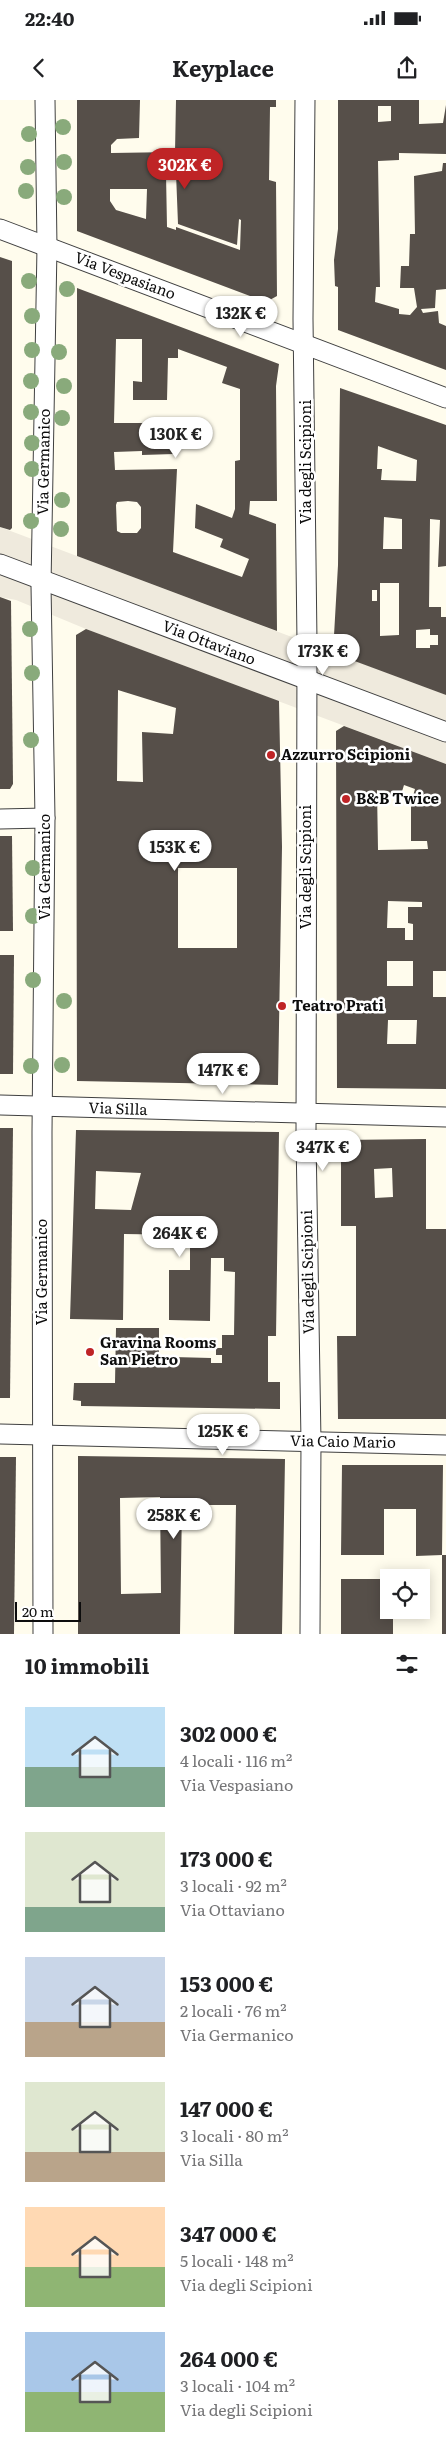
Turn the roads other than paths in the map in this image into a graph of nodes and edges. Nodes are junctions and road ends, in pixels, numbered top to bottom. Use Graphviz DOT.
graph roads {
  1 [pos="44,100"];
  2 [pos="305,100"];
  3 [pos="0,229"];
  4 [pos="47,247"];
  5 [pos="304,344"];
  6 [pos="446,398"];
  7 [pos="0,564"];
  8 [pos="41,580"];
  9 [pos="306,679"];
  10 [pos="446,732"];
  11 [pos="46,818"];
  12 [pos="0,819"];
  13 [pos="0,1105"];
  14 [pos="43,1106"];
  15 [pos="306,1114"];
  16 [pos="446,1117"];
  17 [pos="0,1434"];
  18 [pos="42,1435"];
  19 [pos="311,1441"];
  20 [pos="446,1445"];
  21 [pos="43,1634"];
  22 [pos="310,1634"];
  1 -- 4 [label="street, Via Germanico"];
  2 -- 5 [label="street, Via degli Scipioni"];
  3 -- 4 [label="street, Via Vespasiano"];
  4 -- 5 [label="street, Via Vespasiano"];
  4 -- 8 [label="street, Via Germanico"];
  5 -- 6 [label="street, Via Vespasiano"];
  5 -- 9 [label="street, Via degli Scipioni"];
  7 -- 8 [label="street, Via Ottaviano"];
  8 -- 9 [label="street, Via Ottaviano"];
  8 -- 11 [label="street, Via Germanico"];
  9 -- 10 [label="street, Via Ottaviano"];
  9 -- 15 [label="street, Via degli Scipioni"];
  11 -- 12 [label="street"];
  11 -- 14 [label="street, Via Germanico"];
  13 -- 14 [label="street, Via Silla"];
  14 -- 15 [label="street, Via Silla"];
  14 -- 18 [label="street, Via Germanico"];
  15 -- 16 [label="street, Via Silla"];
  15 -- 19 [label="street, Via degli Scipioni"];
  17 -- 18 [label="street, Via Caio Mario"];
  18 -- 19 [label="street, Via Caio Mario"];
  18 -- 21 [label="street, Via Germanico"];
  19 -- 20 [label="street, Via Caio Mario"];
  19 -- 22 [label="street, Via degli Scipioni"];
}
